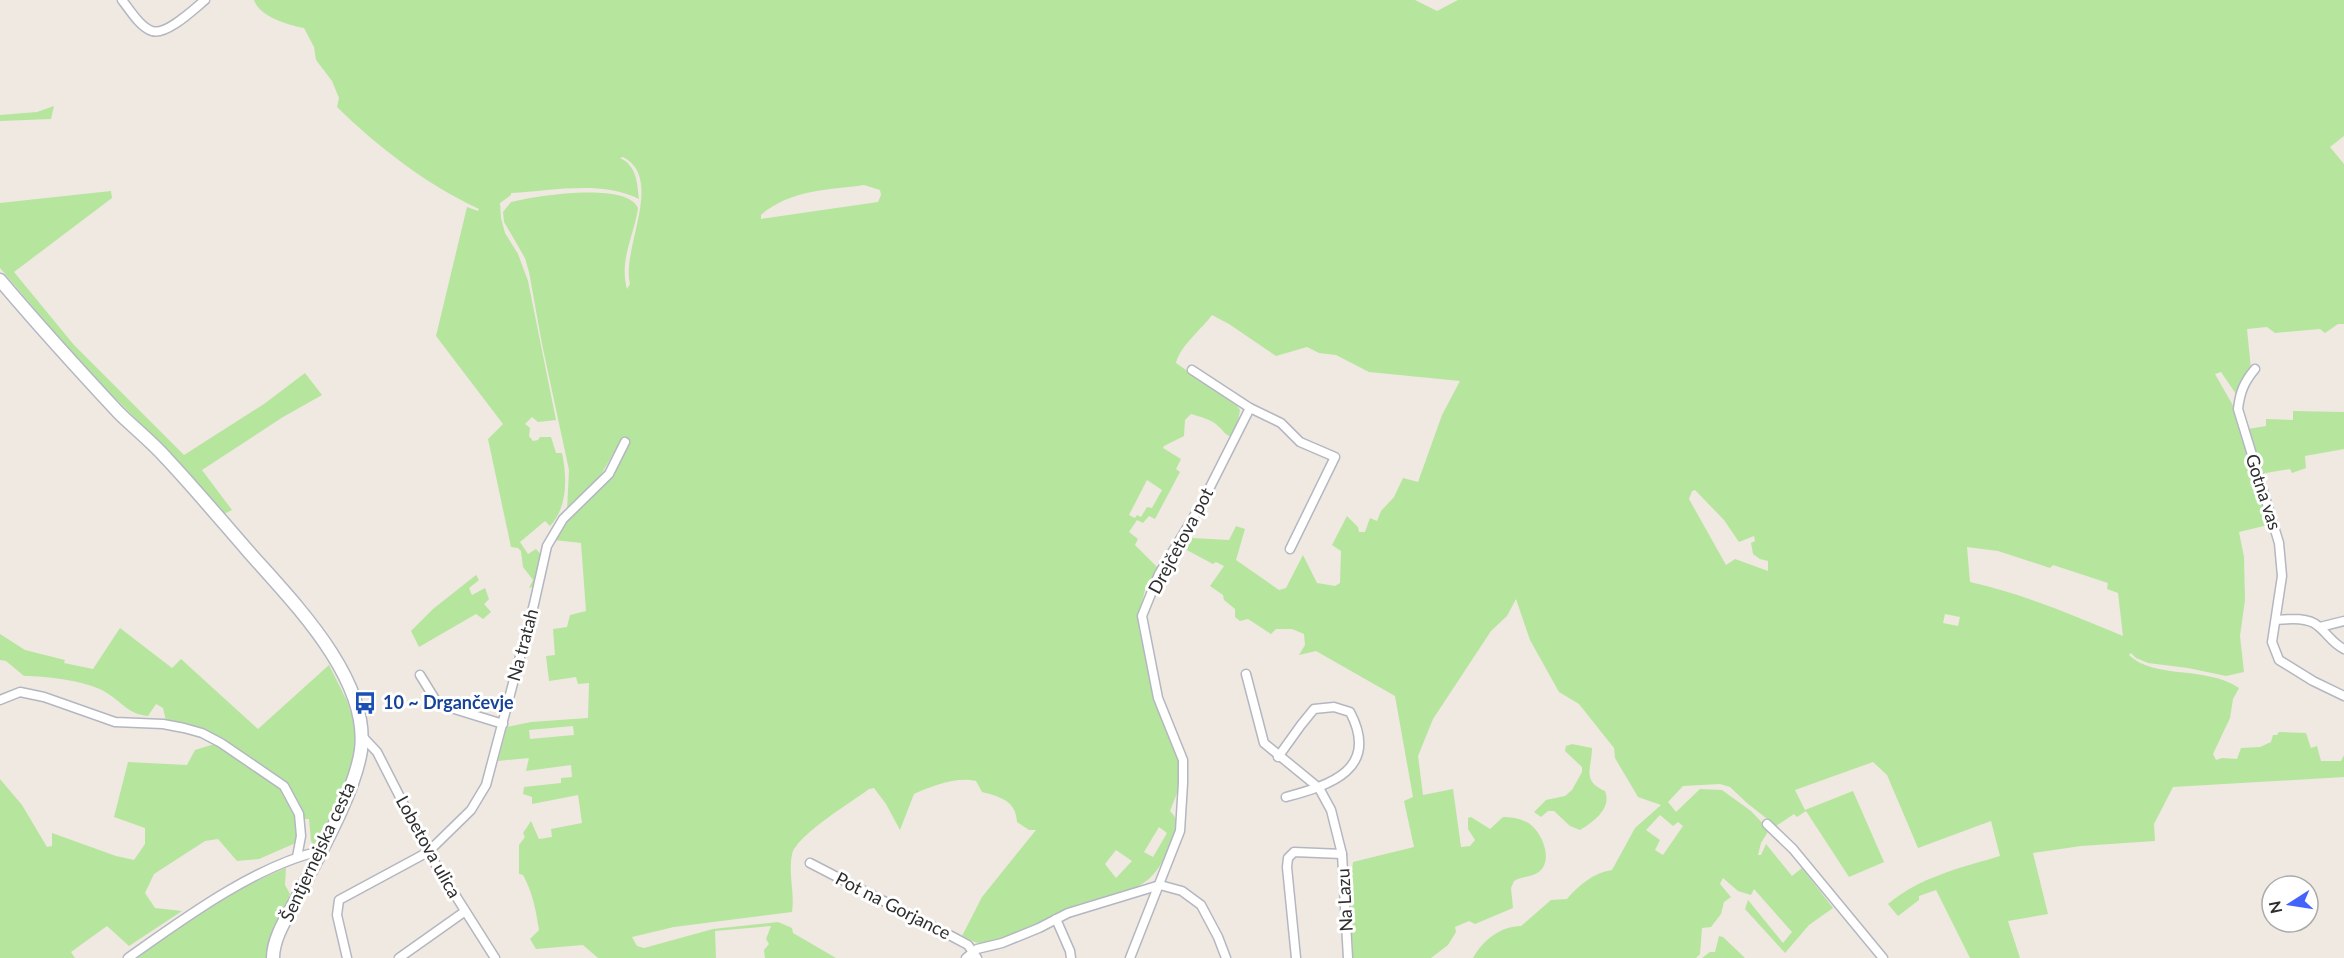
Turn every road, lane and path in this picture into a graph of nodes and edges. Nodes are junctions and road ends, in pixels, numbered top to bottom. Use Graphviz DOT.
graph roads {
  1 [pos="122,0"];
  2 [pos="205,0"];
  3 [pos="0,280"];
  4 [pos="2255,369"];
  5 [pos="1192,370"];
  6 [pos="1250,408"];
  7 [pos="625,442"];
  8 [pos="1290,549"];
  9 [pos="2276,620"];
  10 [pos="2344,621"];
  11 [pos="2320,627"];
  12 [pos="2344,649"];
  13 [pos="1246,674"];
  14 [pos="420,675"];
  15 [pos="2344,696"];
  16 [pos="0,700"];
  17 [pos="503,724"];
  18 [pos="362,736"];
  19 [pos="1278,757"];
  20 [pos="1318,788"];
  21 [pos="1286,797"];
  22 [pos="1767,824"];
  23 [pos="320,851"];
  24 [pos="428,852"];
  25 [pos="1342,854"];
  26 [pos="297,857"];
  27 [pos="810,863"];
  28 [pos="1160,885"];
  29 [pos="464,912"];
  30 [pos="1056,919"];
  31 [pos="975,955"];
  32 [pos="128,958"];
  33 [pos="273,958"];
  34 [pos="347,958"];
  35 [pos="399,958"];
  36 [pos="495,958"];
  37 [pos="966,958"];
  38 [pos="1071,958"];
  39 [pos="1130,958"];
  40 [pos="1226,958"];
  41 [pos="1296,958"];
  42 [pos="1348,958"];
  43 [pos="1883,958"];
  1 -- 2 [label="street"];
  3 -- 18 [label="main road, Šentjernejska cesta"];
  4 -- 9 [label="street, Gotna vas"];
  5 -- 6 [label="street"];
  6 -- 8 [label="street"];
  6 -- 28 [label="street, Drejčetova pot"];
  7 -- 17 [label="street, Na tratah"];
  9 -- 11 [label="street"];
  9 -- 15 [label="street, Gotna vas"];
  10 -- 11 [label="street"];
  11 -- 12 [label="street"];
  13 -- 19 [label="street"];
  14 -- 17 [label="street"];
  16 -- 26 [label="street"];
  17 -- 24 [label="street, Na tratah"];
  18 -- 23 [label="main road, Šentjernejska cesta"];
  18 -- 24 [label="street, Lobetova ulica"];
  19 -- 20 [label="street"];
  19 -- 20 [label="street"];
  20 -- 21 [label="street"];
  20 -- 25 [label="street"];
  22 -- 43 [label="street"];
  23 -- 26 [label="street"];
  23 -- 33 [label="main road, Šentjernejska cesta"];
  24 -- 29 [label="street, Lobetova ulica"];
  24 -- 34 [label="street, Na tratah"];
  25 -- 41 [label="street, Na Lazu"];
  25 -- 42 [label="street, Na Lazu"];
  26 -- 32 [label="street"];
  27 -- 31 [label="street, Pot na Gorjance"];
  28 -- 30 [label="street, Pot na Gorjance"];
  28 -- 39 [label="street"];
  28 -- 40 [label="street"];
  29 -- 35 [label="street"];
  29 -- 36 [label="street, Lobetova ulica"];
  30 -- 31 [label="street, Pot na Gorjance"];
  30 -- 38 [label="street"];
  31 -- 37 [label="street, Pot na Gorjance"];
}
